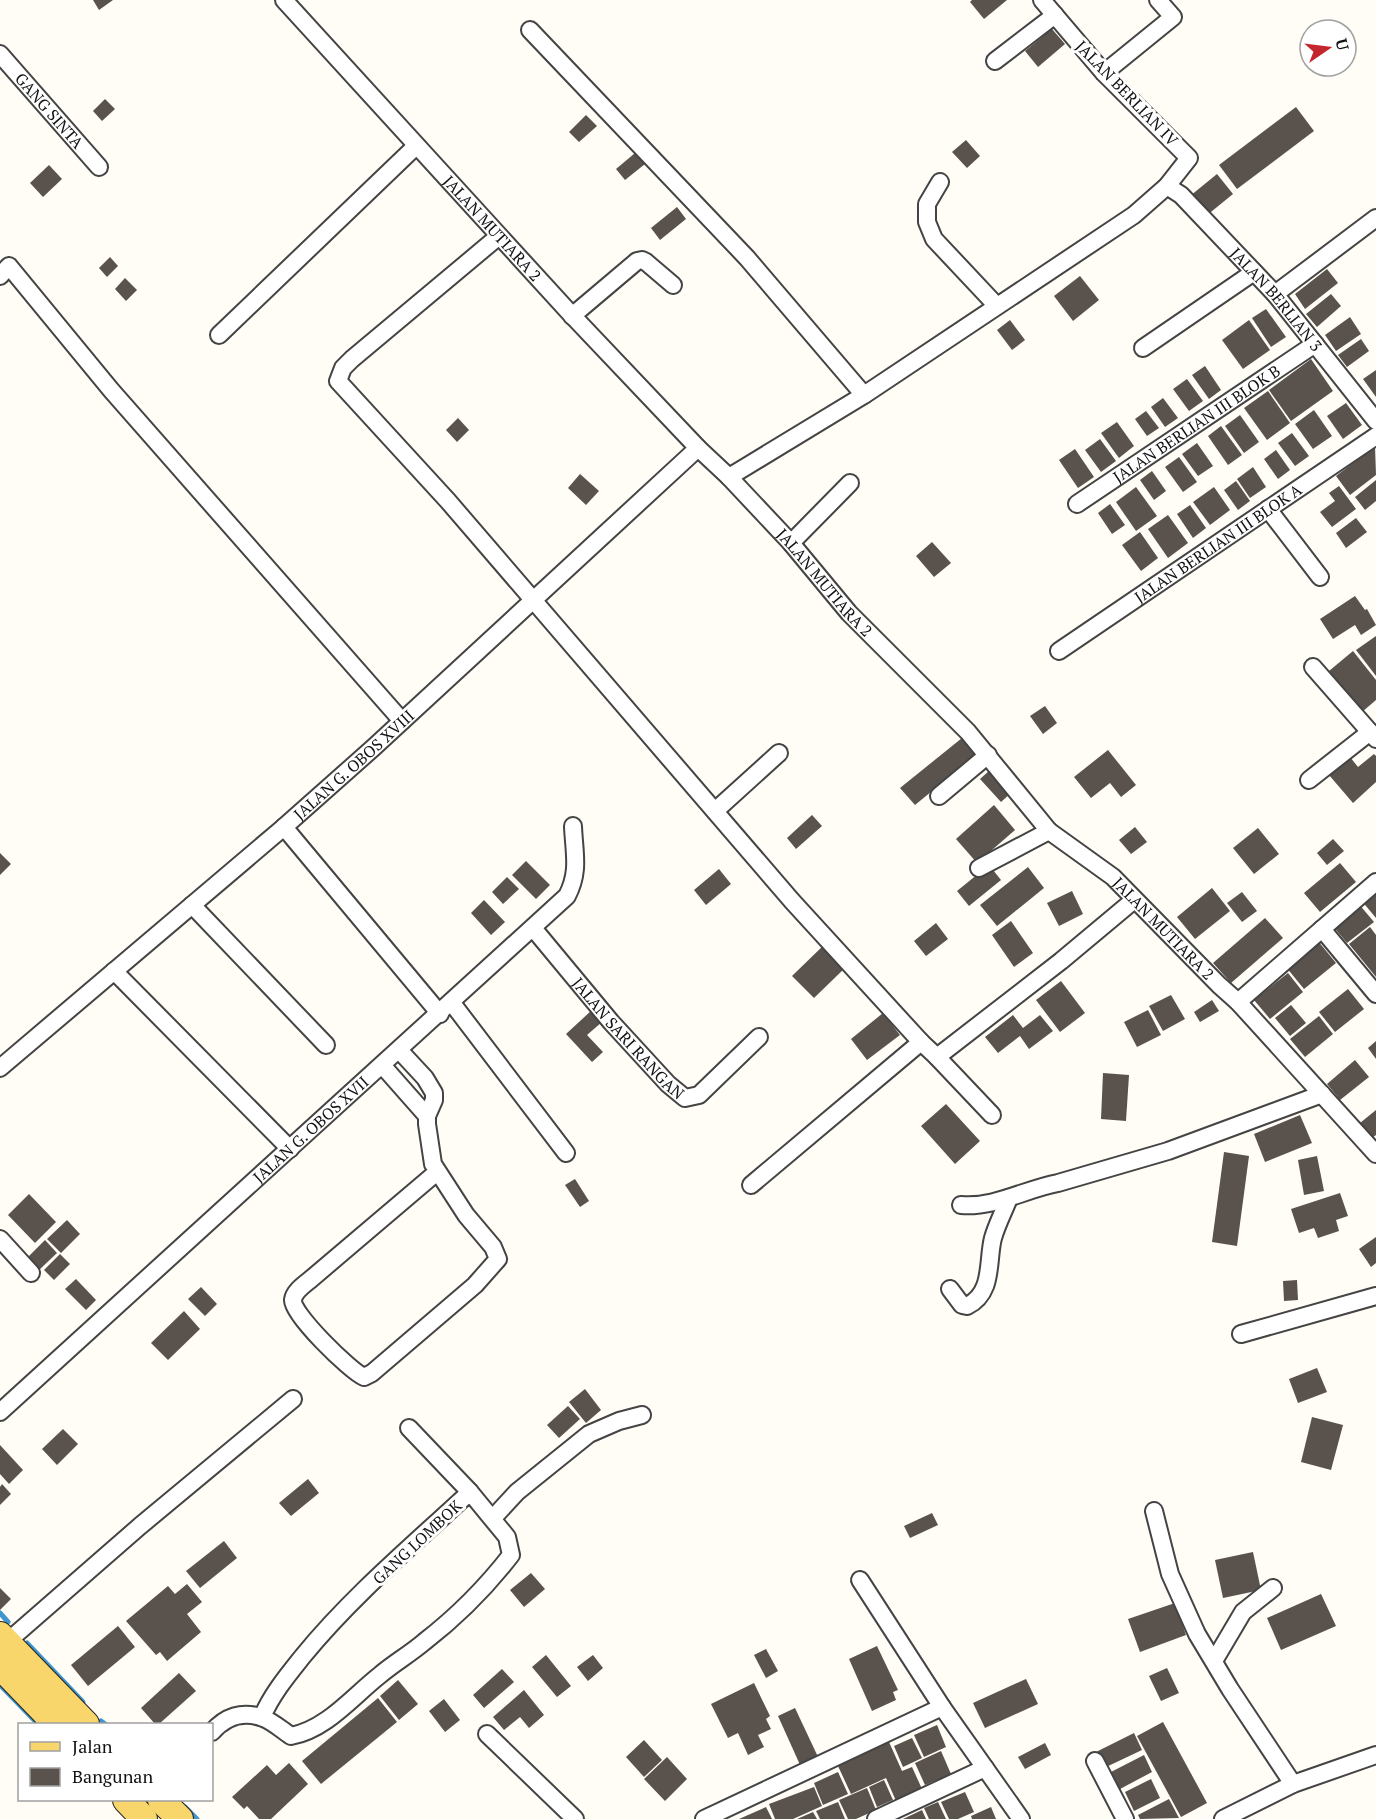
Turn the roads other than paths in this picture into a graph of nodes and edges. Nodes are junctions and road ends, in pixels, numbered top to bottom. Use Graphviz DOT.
graph roads {
  1 [pos="285,0"];
  2 [pos="1042,0"];
  3 [pos="1158,0"];
  4 [pos="1055,15"];
  5 [pos="530,30"];
  6 [pos="0,54"];
  7 [pos="995,61"];
  8 [pos="1104,73"];
  9 [pos="416,146"];
  10 [pos="99,167"];
  11 [pos="940,182"];
  12 [pos="1167,186"];
  13 [pos="1376,218"];
  14 [pos="499,236"];
  15 [pos="1254,272"];
  16 [pos="0,276"];
  17 [pos="673,285"];
  18 [pos="1275,294"];
  19 [pos="996,305"];
  20 [pos="572,316"];
  21 [pos="219,335"];
  22 [pos="1315,344"];
  23 [pos="1143,348"];
  24 [pos="864,395"];
  25 [pos="1376,422"];
  26 [pos="1376,436"];
  27 [pos="698,448"];
  28 [pos="729,477"];
  29 [pos="850,483"];
  30 [pos="1077,504"];
  31 [pos="1268,509"];
  32 [pos="791,543"];
  33 [pos="1320,577"];
  34 [pos="533,600"];
  35 [pos="1059,651"];
  36 [pos="1313,667"];
  37 [pos="402,721"];
  38 [pos="1373,736"];
  39 [pos="779,753"];
  40 [pos="988,755"];
  41 [pos="1309,780"];
  42 [pos="939,796"];
  43 [pos="715,811"];
  44 [pos="573,826"];
  45 [pos="284,827"];
  46 [pos="1049,831"];
  47 [pos="979,868"];
  48 [pos="1376,882"];
  49 [pos="1134,900"];
  50 [pos="192,905"];
  51 [pos="532,928"];
  52 [pos="1322,929"];
  53 [pos="114,971"];
  54 [pos="1376,994"];
  55 [pos="1238,1002"];
  56 [pos="446,1008"];
  57 [pos="759,1037"];
  58 [pos="921,1042"];
  59 [pos="326,1045"];
  60 [pos="399,1050"];
  61 [pos="937,1057"];
  62 [pos="382,1065"];
  63 [pos="0,1068"];
  64 [pos="1322,1094"];
  65 [pos="992,1115"];
  66 [pos="427,1116"];
  67 [pos="290,1149"];
  68 [pos="566,1153"];
  69 [pos="1376,1154"];
  70 [pos="437,1172"];
  71 [pos="751,1185"];
  72 [pos="1009,1198"];
  73 [pos="961,1205"];
  74 [pos="0,1239"];
  75 [pos="31,1273"];
  76 [pos="950,1289"];
  77 [pos="1376,1296"];
  78 [pos="1241,1334"];
  79 [pos="293,1399"];
  80 [pos="0,1412"];
  81 [pos="642,1415"];
  82 [pos="409,1428"];
  83 [pos="470,1492"];
  84 [pos="1154,1511"];
  85 [pos="493,1518"];
  86 [pos="860,1580"];
  87 [pos="1273,1588"];
  88 [pos="3,1638"];
  89 [pos="1214,1661"];
  90 [pos="0,1666"];
  91 [pos="942,1707"];
  92 [pos="262,1717"];
  93 [pos="54,1723"];
  94 [pos="84,1723"];
  95 [pos="213,1731"];
  96 [pos="487,1734"];
  97 [pos="1376,1755"];
  98 [pos="1095,1761"];
  99 [pos="984,1768"];
  100 [pos="1293,1784"];
  101 [pos="127,1801"];
  102 [pos="162,1801"];
  103 [pos="144,1819"];
  104 [pos="180,1819"];
  105 [pos="575,1819"];
  106 [pos="704,1819"];
  107 [pos="876,1819"];
  108 [pos="1021,1819"];
  109 [pos="1125,1819"];
  110 [pos="1224,1819"];
  1 -- 9 [label="street, JALAN MUTIARA 2"];
  2 -- 4 [label="street, JALAN BERLIAN IV"];
  3 -- 8 [label="street"];
  4 -- 7 [label="street"];
  4 -- 8 [label="street, JALAN BERLIAN IV"];
  5 -- 24 [label="street"];
  6 -- 10 [label="street, GANG SINTA"];
  8 -- 12 [label="street, JALAN BERLIAN IV"];
  9 -- 14 [label="street, JALAN MUTIARA 2"];
  9 -- 21 [label="street"];
  11 -- 19 [label="street"];
  12 -- 15 [label="street, JALAN BERLIAN 3"];
  12 -- 19 [label="street"];
  13 -- 18 [label="street"];
  14 -- 20 [label="street, JALAN MUTIARA 2"];
  14 -- 34 [label="street"];
  15 -- 18 [label="street, JALAN BERLIAN 3"];
  15 -- 23 [label="street"];
  16 -- 37 [label="street"];
  17 -- 20 [label="street"];
  18 -- 22 [label="street, JALAN BERLIAN 3"];
  19 -- 24 [label="street"];
  20 -- 27 [label="street, JALAN MUTIARA 2"];
  22 -- 25 [label="street, JALAN BERLIAN 3"];
  22 -- 30 [label="street, JALAN BERLIAN III BLOK B"];
  24 -- 28 [label="street"];
  26 -- 31 [label="street, JALAN BERLIAN III BLOK A"];
  27 -- 28 [label="street, JALAN MUTIARA 2"];
  27 -- 34 [label="street, JALAN G. OBOS XVIII"];
  28 -- 32 [label="street, JALAN MUTIARA 2"];
  29 -- 32 [label="street"];
  31 -- 33 [label="street"];
  31 -- 35 [label="street, JALAN BERLIAN III BLOK A"];
  32 -- 40 [label="street, JALAN MUTIARA 2"];
  34 -- 37 [label="street, JALAN G. OBOS XVIII"];
  34 -- 43 [label="street"];
  36 -- 38 [label="street"];
  37 -- 45 [label="street, JALAN G. OBOS XVIII"];
  38 -- 41 [label="street"];
  39 -- 43 [label="street"];
  40 -- 42 [label="street"];
  40 -- 46 [label="street, JALAN MUTIARA 2"];
  43 -- 58 [label="street"];
  44 -- 51 [label="street, JALAN G. OBOS XVII"];
  45 -- 50 [label="street, JALAN G. OBOS XVIII"];
  45 -- 56 [label="street"];
  46 -- 47 [label="street"];
  46 -- 49 [label="street, JALAN MUTIARA 2"];
  48 -- 52 [label="street"];
  49 -- 55 [label="street, JALAN MUTIARA 2"];
  49 -- 61 [label="street"];
  50 -- 53 [label="street, JALAN G. OBOS XVIII"];
  50 -- 59 [label="street"];
  51 -- 56 [label="street, JALAN G. OBOS XVII"];
  51 -- 57 [label="street, JALAN SARI RANGAN"];
  52 -- 54 [label="street"];
  52 -- 55 [label="street"];
  53 -- 63 [label="street, JALAN G. OBOS XVIII"];
  53 -- 67 [label="street"];
  55 -- 64 [label="street, JALAN MUTIARA 2"];
  56 -- 60 [label="street, JALAN G. OBOS XVII"];
  56 -- 68 [label="street"];
  58 -- 61 [label="street"];
  58 -- 71 [label="street"];
  60 -- 62 [label="street, JALAN G. OBOS XVII"];
  60 -- 66 [label="street"];
  61 -- 65 [label="street"];
  62 -- 66 [label="street"];
  62 -- 67 [label="street, JALAN G. OBOS XVII"];
  64 -- 69 [label="street, JALAN MUTIARA 2"];
  64 -- 72 [label="street"];
  66 -- 70 [label="street"];
  67 -- 80 [label="street, JALAN G. OBOS XVII"];
  70 -- 70 [label="street"];
  72 -- 73 [label="street"];
  72 -- 76 [label="street"];
  74 -- 75 [label="street"];
  77 -- 78 [label="street"];
  79 -- 88 [label="street"];
  81 -- 85 [label="street"];
  82 -- 83 [label="street"];
  83 -- 85 [label="street, GANG LOMBOK"];
  83 -- 92 [label="street, GANG LOMBOK"];
  84 -- 89 [label="street"];
  85 -- 92 [label="street, GANG LOMBOK"];
  86 -- 91 [label="street"];
  87 -- 89 [label="street"];
  88 -- 94 [label="main road"];
  89 -- 100 [label="street"];
  90 -- 93 [label="main road"];
  91 -- 99 [label="street"];
  91 -- 106 [label="street"];
  92 -- 95 [label="street"];
  96 -- 105 [label="street"];
  97 -- 100 [label="street"];
  98 -- 109 [label="street"];
  99 -- 107 [label="street"];
  99 -- 108 [label="street"];
  100 -- 110 [label="street"];
  101 -- 103 [label="main road"];
  102 -- 104 [label="main road"];
}
